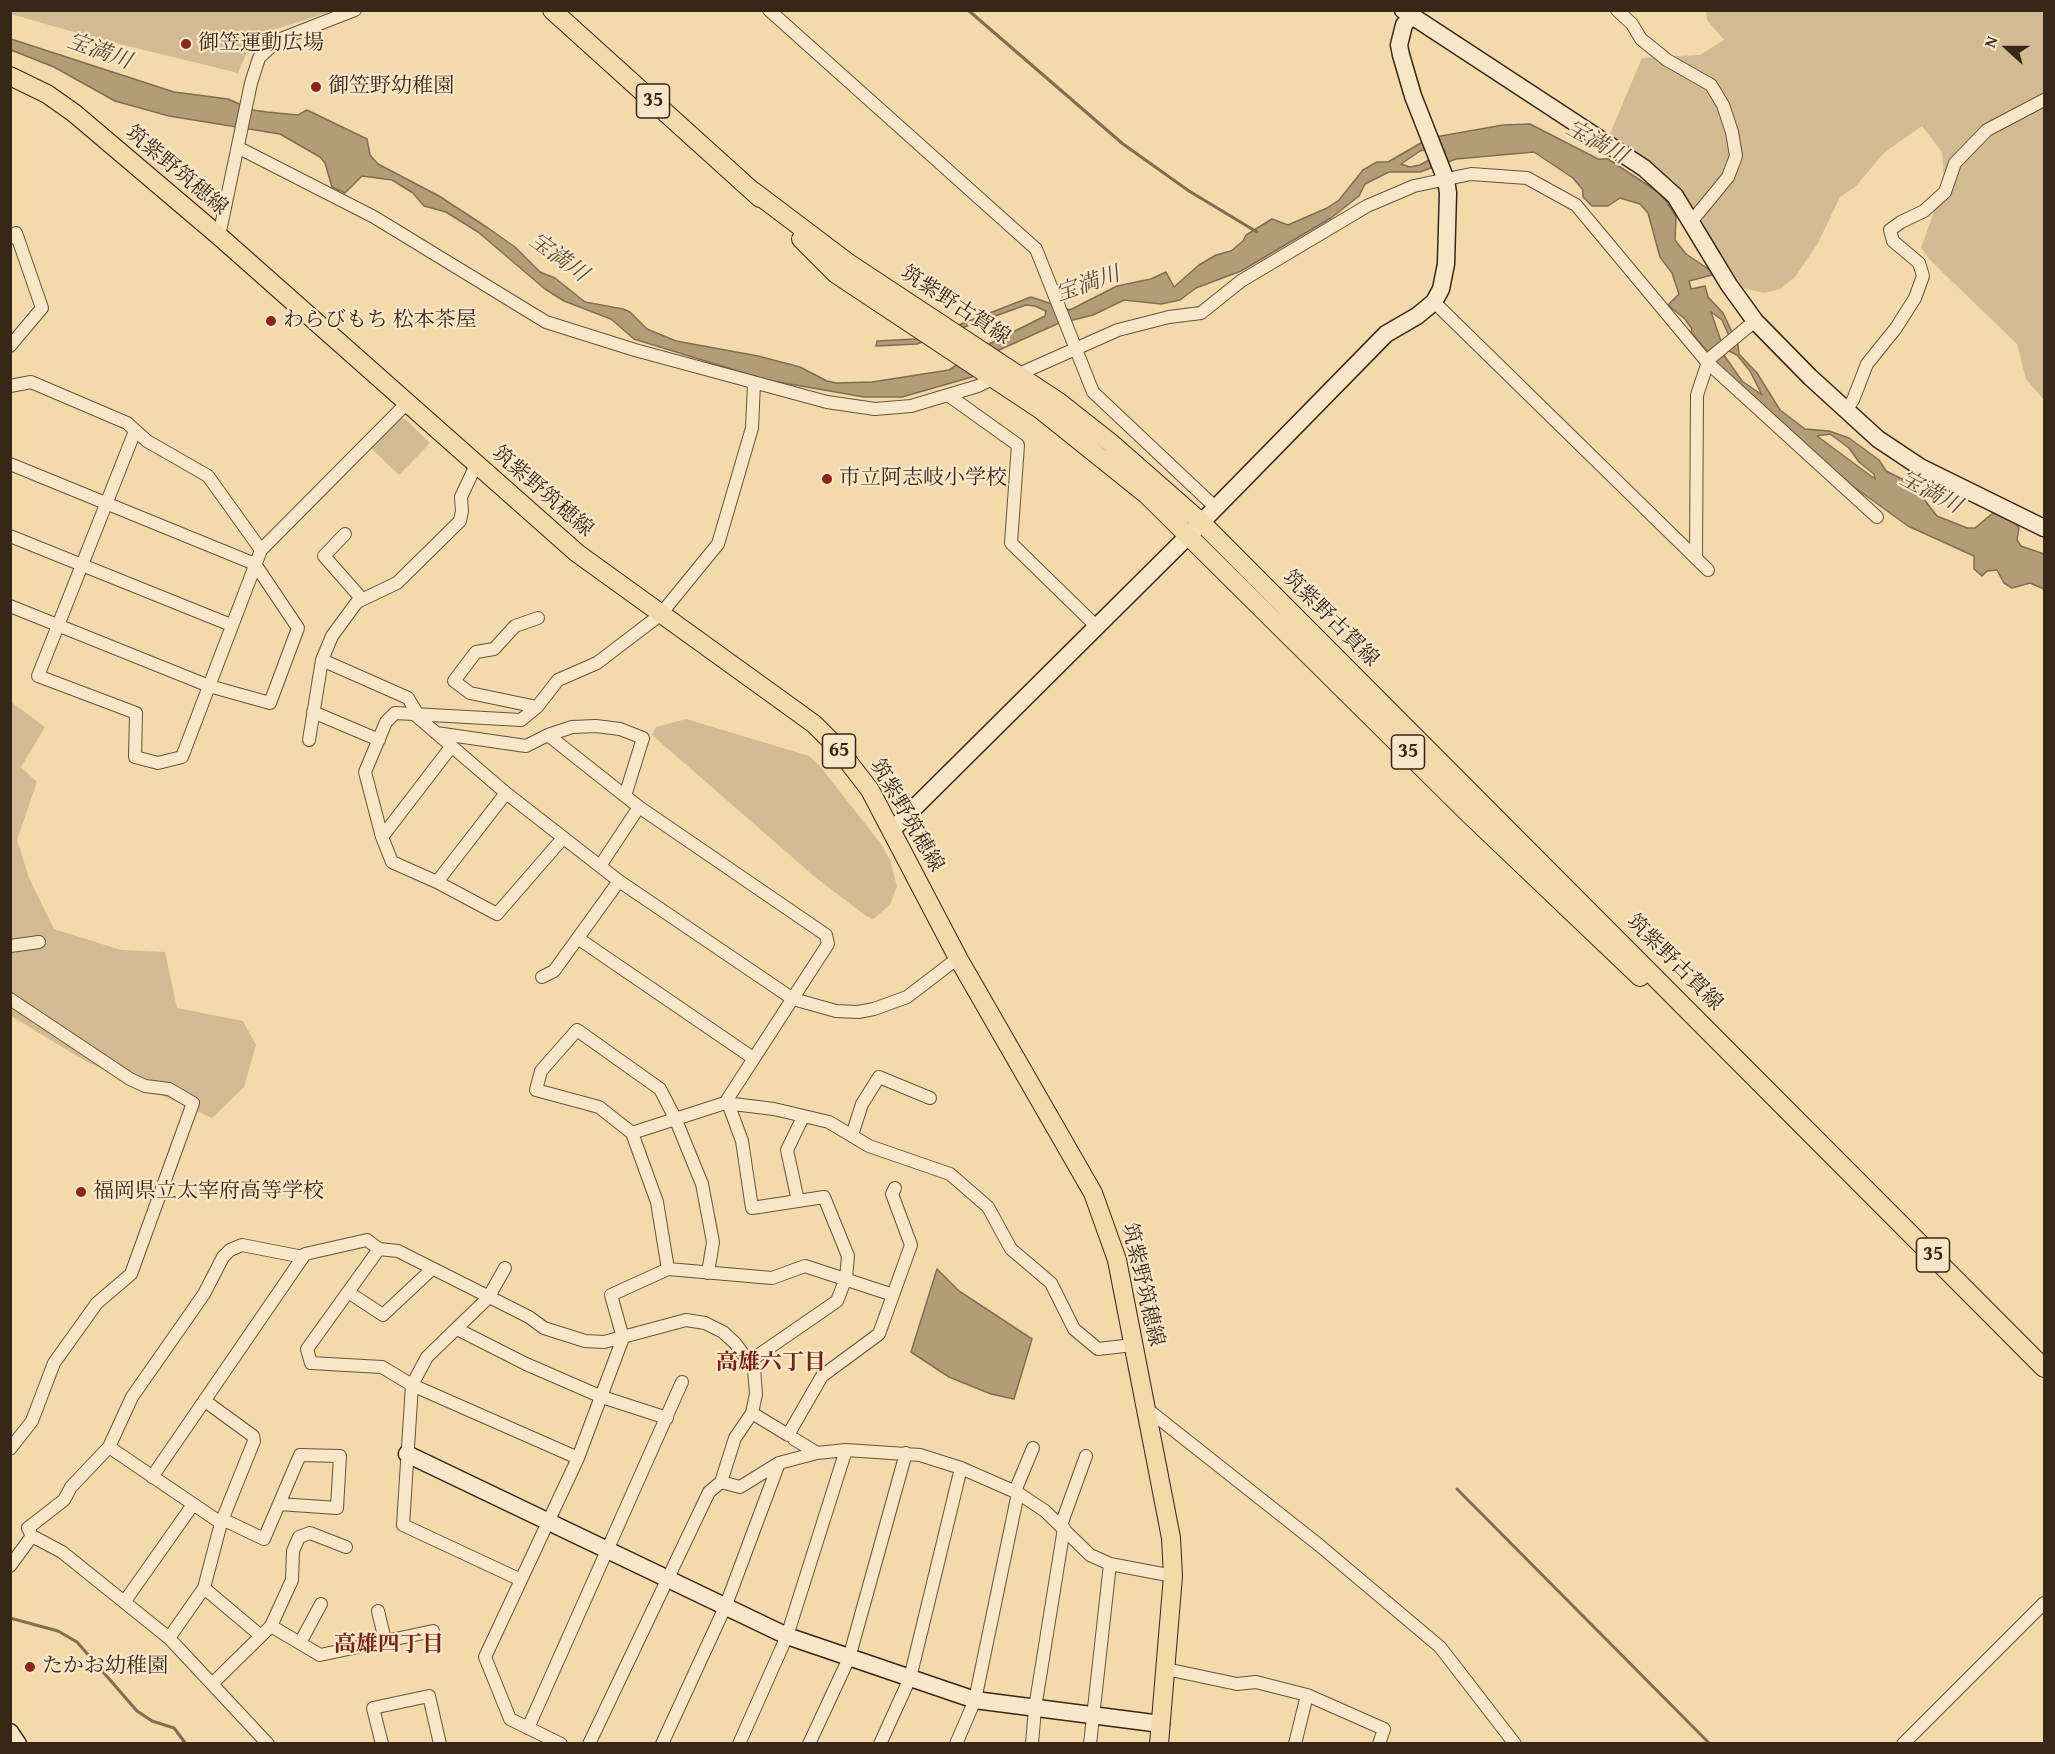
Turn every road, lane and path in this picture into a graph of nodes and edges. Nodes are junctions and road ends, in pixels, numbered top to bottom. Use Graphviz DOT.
graph roads {
  1 [pos="355,10"];
  2 [pos="552,10"];
  3 [pos="769,10"];
  4 [pos="1617,10"];
  5 [pos="1407,14"];
  6 [pos="10,76"];
  7 [pos="2044,100"];
  8 [pos="240,143"];
  9 [pos="1445,177"];
  10 [pos="1691,222"];
  11 [pos="219,236"];
  12 [pos="10,238"];
  13 [pos="1434,302"];
  14 [pos="1753,322"];
  15 [pos="1075,345"];
  16 [pos="10,346"];
  17 [pos="1708,361"];
  18 [pos="993,371"];
  19 [pos="1019,374"];
  20 [pos="754,384"];
  21 [pos="10,387"];
  22 [pos="948,395"];
  23 [pos="406,404"];
  24 [pos="1846,410"];
  25 [pos="135,430"];
  26 [pos="10,464"];
  27 [pos="476,465"];
  28 [pos="105,503"];
  29 [pos="1215,507"];
  30 [pos="1878,517"];
  31 [pos="1195,528"];
  32 [pos="2044,528"];
  33 [pos="345,534"];
  34 [pos="10,536"];
  35 [pos="261,550"];
  36 [pos="1696,558"];
  37 [pos="255,564"];
  38 [pos="82,565"];
  39 [pos="1708,570"];
  40 [pos="362,598"];
  41 [pos="10,606"];
  42 [pos="660,615"];
  43 [pos="538,618"];
  44 [pos="59,625"];
  45 [pos="231,625"];
  46 [pos="1096,626"];
  47 [pos="322,660"];
  48 [pos="209,686"];
  49 [pos="537,707"];
  50 [pos="313,712"];
  51 [pos="415,713"];
  52 [pos="435,733"];
  53 [pos="548,735"];
  54 [pos="309,740"];
  55 [pos="379,740"];
  56 [pos="451,747"];
  57 [pos="506,793"];
  58 [pos="625,796"];
  59 [pos="639,807"];
  60 [pos="892,830"];
  61 [pos="382,837"];
  62 [pos="563,838"];
  63 [pos="600,866"];
  64 [pos="619,881"];
  65 [pos="437,882"];
  66 [pos="579,939"];
  67 [pos="39,942"];
  68 [pos="10,946"];
  69 [pos="958,958"];
  70 [pos="542,977"];
  71 [pos="10,999"];
  72 [pos="793,999"];
  73 [pos="753,1058"];
  74 [pos="930,1098"];
  75 [pos="726,1103"];
  76 [pos="803,1117"];
  77 [pos="675,1118"];
  78 [pos="632,1133"];
  79 [pos="852,1135"];
  80 [pos="895,1188"];
  81 [pos="798,1201"];
  82 [pos="379,1249"];
  83 [pos="303,1257"];
  84 [pos="505,1268"];
  85 [pos="432,1269"];
  86 [pos="668,1269"];
  87 [pos="708,1273"];
  88 [pos="846,1278"];
  89 [pos="348,1292"];
  90 [pos="893,1295"];
  91 [pos="488,1298"];
  92 [pos="457,1329"];
  93 [pos="622,1338"];
  94 [pos="1133,1345"];
  95 [pos="750,1362"];
  96 [pos="2044,1368"];
  97 [pos="682,1382"];
  98 [pos="412,1385"];
  99 [pos="602,1396"];
  100 [pos="205,1401"];
  101 [pos="1147,1409"];
  102 [pos="752,1413"];
  103 [pos="667,1418"];
  104 [pos="794,1439"];
  105 [pos="109,1447"];
  106 [pos="1033,1448"];
  107 [pos="10,1449"];
  108 [pos="846,1450"];
  109 [pos="817,1453"];
  110 [pos="906,1453"];
  111 [pos="407,1454"];
  112 [pos="1086,1456"];
  113 [pos="578,1458"];
  114 [pos="778,1463"];
  115 [pos="961,1468"];
  116 [pos="152,1477"];
  117 [pos="721,1482"];
  118 [pos="1017,1492"];
  119 [pos="279,1504"];
  120 [pos="192,1506"];
  121 [pos="221,1521"];
  122 [pos="549,1521"];
  123 [pos="1063,1527"];
  124 [pos="32,1536"];
  125 [pos="346,1547"];
  126 [pos="608,1549"];
  127 [pos="1110,1564"];
  128 [pos="10,1566"];
  129 [pos="1173,1576"];
  130 [pos="668,1579"];
  131 [pos="521,1580"];
  132 [pos="204,1588"];
  133 [pos="125,1601"];
  134 [pos="2044,1603"];
  135 [pos="321,1604"];
  136 [pos="726,1605"];
  137 [pos="378,1611"];
  138 [pos="271,1626"];
  139 [pos="433,1631"];
  140 [pos="261,1636"];
  141 [pos="787,1636"];
  142 [pos="169,1638"];
  143 [pos="384,1640"];
  144 [pos="300,1643"];
  145 [pos="849,1658"];
  146 [pos="1166,1669"];
  147 [pos="910,1678"];
  148 [pos="213,1683"];
  149 [pos="1307,1695"];
  150 [pos="975,1700"];
  151 [pos="1035,1708"];
  152 [pos="1091,1715"];
  153 [pos="1161,1724"];
  154 [pos="528,1728"];
  155 [pos="10,1732"];
  156 [pos="18,1743"];
  157 [pos="268,1743"];
  158 [pos="382,1743"];
  159 [pos="440,1743"];
  160 [pos="561,1743"];
  161 [pos="589,1743"];
  162 [pos="662,1743"];
  163 [pos="739,1743"];
  164 [pos="808,1743"];
  165 [pos="879,1743"];
  166 [pos="956,1743"];
  167 [pos="1032,1743"];
  168 [pos="1090,1743"];
  169 [pos="1160,1743"];
  170 [pos="1295,1743"];
  171 [pos="1379,1743"];
  172 [pos="1515,1743"];
  173 [pos="1903,1743"];
  1 -- 8 [label="street"];
  2 -- 18 [label="main road, 筑紫野古賀線 / 35"];
  3 -- 15 [label="street"];
  4 -- 10 [label="street"];
  5 -- 9 [label="street"];
  5 -- 10 [label="street"];
  6 -- 11 [label="main road, 筑紫野筑穂線 / 65"];
  7 -- 24 [label="street"];
  8 -- 11 [label="street"];
  8 -- 20 [label="street"];
  9 -- 13 [label="street"];
  9 -- 15 [label="street"];
  9 -- 17 [label="street"];
  10 -- 14 [label="street"];
  11 -- 23 [label="main road, 筑紫野筑穂線 / 65"];
  12 -- 16 [label="street"];
  13 -- 29 [label="street"];
  13 -- 36 [label="street"];
  14 -- 17 [label="street"];
  14 -- 24 [label="street"];
  15 -- 19 [label="street"];
  15 -- 29 [label="street"];
  17 -- 30 [label="street"];
  17 -- 36 [label="street"];
  18 -- 19 [label="main road, 筑紫野古賀線 / 35"];
  18 -- 22 [label="street"];
  18 -- 31 [label="main road, 筑紫野古賀線 / 35"];
  19 -- 31 [label="main road, 筑紫野古賀線 / 35"];
  20 -- 22 [label="street"];
  20 -- 42 [label="street"];
  21 -- 25 [label="street"];
  22 -- 46 [label="street"];
  23 -- 27 [label="main road, 筑紫野筑穂線 / 65"];
  23 -- 35 [label="street"];
  24 -- 32 [label="street"];
  25 -- 28 [label="street"];
  25 -- 35 [label="street"];
  26 -- 28 [label="street"];
  27 -- 40 [label="street"];
  27 -- 42 [label="main road, 筑紫野筑穂線 / 65"];
  28 -- 37 [label="street"];
  28 -- 38 [label="street"];
  29 -- 31 [label="street"];
  31 -- 46 [label="street"];
  31 -- 96 [label="main road, 筑紫野古賀線 / 35"];
  33 -- 40 [label="street"];
  34 -- 38 [label="street"];
  35 -- 37 [label="street"];
  36 -- 39 [label="street"];
  37 -- 45 [label="street"];
  37 -- 48 [label="street"];
  38 -- 44 [label="street"];
  38 -- 45 [label="street"];
  40 -- 47 [label="street"];
  41 -- 44 [label="street"];
  42 -- 49 [label="street"];
  42 -- 60 [label="main road, 筑紫野筑穂線 / 65"];
  43 -- 49 [label="street"];
  44 -- 48 [label="street"];
  44 -- 48 [label="street"];
  45 -- 48 [label="street"];
  46 -- 60 [label="street"];
  47 -- 50 [label="street"];
  47 -- 51 [label="street"];
  49 -- 51 [label="street"];
  50 -- 54 [label="street"];
  50 -- 55 [label="street"];
  51 -- 52 [label="street"];
  51 -- 55 [label="street"];
  52 -- 53 [label="street"];
  52 -- 56 [label="street"];
  53 -- 58 [label="street"];
  53 -- 58 [label="street"];
  55 -- 61 [label="street"];
  56 -- 57 [label="street"];
  56 -- 61 [label="street"];
  57 -- 62 [label="street"];
  57 -- 65 [label="street"];
  58 -- 59 [label="street"];
  59 -- 63 [label="street"];
  59 -- 72 [label="street"];
  60 -- 69 [label="main road, 筑紫野筑穂線 / 65"];
  61 -- 65 [label="street"];
  62 -- 63 [label="street"];
  62 -- 65 [label="street"];
  63 -- 64 [label="street"];
  64 -- 66 [label="street"];
  64 -- 72 [label="street"];
  66 -- 70 [label="street"];
  66 -- 73 [label="street"];
  67 -- 68 [label="street"];
  69 -- 72 [label="street"];
  69 -- 94 [label="main road, 筑紫野筑穂線 / 65"];
  71 -- 107 [label="street"];
  72 -- 73 [label="street"];
  73 -- 75 [label="street"];
  74 -- 79 [label="street"];
  75 -- 76 [label="street"];
  75 -- 77 [label="street"];
  75 -- 81 [label="street"];
  76 -- 79 [label="street"];
  76 -- 81 [label="street"];
  77 -- 78 [label="street"];
  77 -- 78 [label="street"];
  77 -- 87 [label="street"];
  78 -- 86 [label="street"];
  79 -- 94 [label="street"];
  80 -- 90 [label="street"];
  81 -- 88 [label="street"];
  82 -- 83 [label="street"];
  82 -- 85 [label="street"];
  82 -- 89 [label="street"];
  83 -- 100 [label="street"];
  83 -- 105 [label="street"];
  84 -- 91 [label="street"];
  85 -- 89 [label="street"];
  85 -- 91 [label="street"];
  86 -- 87 [label="street"];
  86 -- 93 [label="street"];
  87 -- 88 [label="street"];
  88 -- 90 [label="street"];
  88 -- 95 [label="street"];
  89 -- 98 [label="street"];
  90 -- 102 [label="street"];
  91 -- 92 [label="street"];
  91 -- 93 [label="street"];
  92 -- 98 [label="street"];
  92 -- 99 [label="street"];
  93 -- 95 [label="street"];
  93 -- 99 [label="street"];
  94 -- 101 [label="main road, 筑紫野筑穂線 / 65"];
  95 -- 102 [label="street"];
  97 -- 103 [label="street"];
  98 -- 111 [label="street"];
  98 -- 113 [label="street"];
  99 -- 103 [label="street"];
  99 -- 113 [label="street"];
  100 -- 116 [label="street"];
  100 -- 121 [label="street"];
  101 -- 129 [label="main road, 筑紫野筑穂線 / 65"];
  101 -- 172 [label="street"];
  102 -- 117 [label="street"];
  103 -- 126 [label="street"];
  104 -- 109 [label="street"];
  105 -- 116 [label="street"];
  105 -- 124 [label="street"];
  106 -- 118 [label="street"];
  108 -- 109 [label="street"];
  108 -- 110 [label="street"];
  108 -- 141 [label="street"];
  109 -- 114 [label="street"];
  110 -- 115 [label="street"];
  110 -- 145 [label="street"];
  111 -- 122 [label="street"];
  111 -- 131 [label="street"];
  112 -- 123 [label="street"];
  113 -- 122 [label="street"];
  114 -- 117 [label="street"];
  114 -- 136 [label="street"];
  115 -- 118 [label="street"];
  115 -- 147 [label="street"];
  116 -- 120 [label="street"];
  117 -- 130 [label="street"];
  118 -- 123 [label="street"];
  118 -- 150 [label="street"];
  119 -- 119 [label="street"];
  119 -- 121 [label="street"];
  120 -- 121 [label="street"];
  120 -- 133 [label="street"];
  121 -- 132 [label="street"];
  122 -- 126 [label="street"];
  122 -- 131 [label="street"];
  123 -- 127 [label="street"];
  123 -- 151 [label="street"];
  124 -- 128 [label="street"];
  124 -- 133 [label="street"];
  125 -- 138 [label="street"];
  126 -- 130 [label="street"];
  126 -- 154 [label="street"];
  127 -- 129 [label="street"];
  127 -- 152 [label="street"];
  129 -- 146 [label="main road, 筑紫野筑穂線 / 65"];
  130 -- 136 [label="street"];
  130 -- 161 [label="street"];
  131 -- 154 [label="street"];
  132 -- 140 [label="street"];
  132 -- 142 [label="street"];
  133 -- 142 [label="street"];
  134 -- 173 [label="street"];
  135 -- 144 [label="street"];
  136 -- 141 [label="street"];
  136 -- 162 [label="street"];
  137 -- 143 [label="street"];
  138 -- 140 [label="street"];
  138 -- 144 [label="street"];
  139 -- 143 [label="street"];
  140 -- 148 [label="street"];
  141 -- 145 [label="street"];
  141 -- 163 [label="street"];
  142 -- 148 [label="street"];
  143 -- 144 [label="street"];
  145 -- 147 [label="street"];
  145 -- 164 [label="street"];
  146 -- 149 [label="street"];
  146 -- 153 [label="main road, 筑紫野筑穂線 / 65"];
  147 -- 150 [label="street"];
  147 -- 165 [label="street"];
  148 -- 157 [label="street"];
  149 -- 170 [label="street"];
  149 -- 171 [label="street"];
  150 -- 151 [label="street"];
  150 -- 166 [label="street"];
  151 -- 152 [label="street"];
  151 -- 167 [label="street"];
  152 -- 153 [label="street"];
  152 -- 168 [label="street"];
  153 -- 169 [label="main road, 筑紫野筑穂線 / 65"];
  154 -- 160 [label="street"];
  155 -- 156 [label="street"];
  158 -- 159 [label="street"];
}
